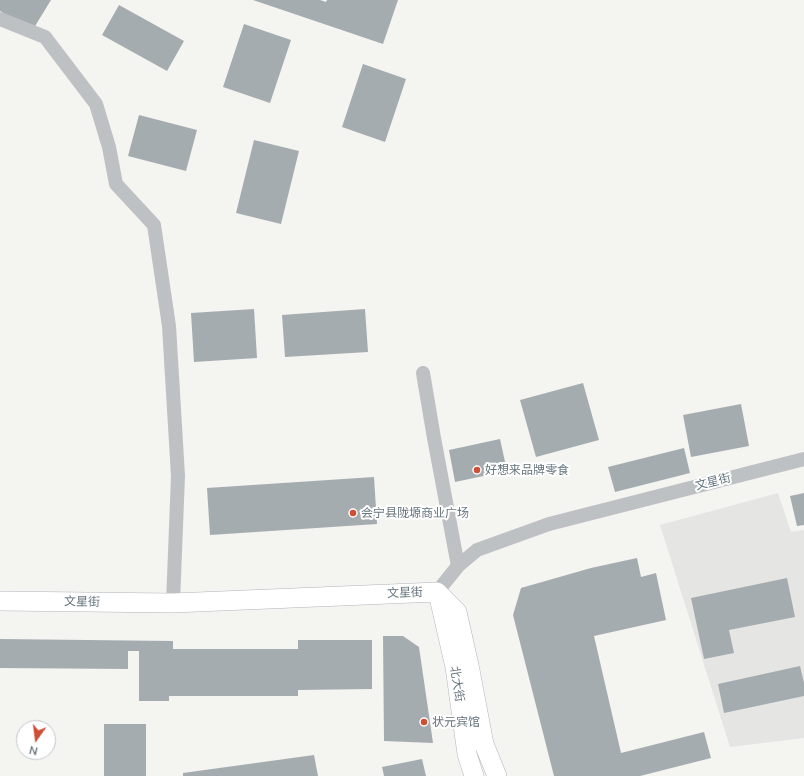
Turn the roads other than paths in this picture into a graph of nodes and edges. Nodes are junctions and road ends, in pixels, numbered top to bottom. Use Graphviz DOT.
graph roads {
  1 [pos="0,19"];
  2 [pos="423,373"];
  3 [pos="804,459"];
  4 [pos="458,566"];
  5 [pos="437,592"];
  6 [pos="0,601"];
  7 [pos="173,603"];
  8 [pos="474,776"];
  9 [pos="497,776"];
  1 -- 7 [label="street"];
  2 -- 4 [label="street"];
  3 -- 4 [label="street, 文星街"];
  4 -- 5 [label="street, 文星街"];
  5 -- 7 [label="main road, 文星街"];
  5 -- 8 [label="main road, 北大街"];
  5 -- 9 [label="main road"];
  6 -- 7 [label="main road, 文星街"];
}
